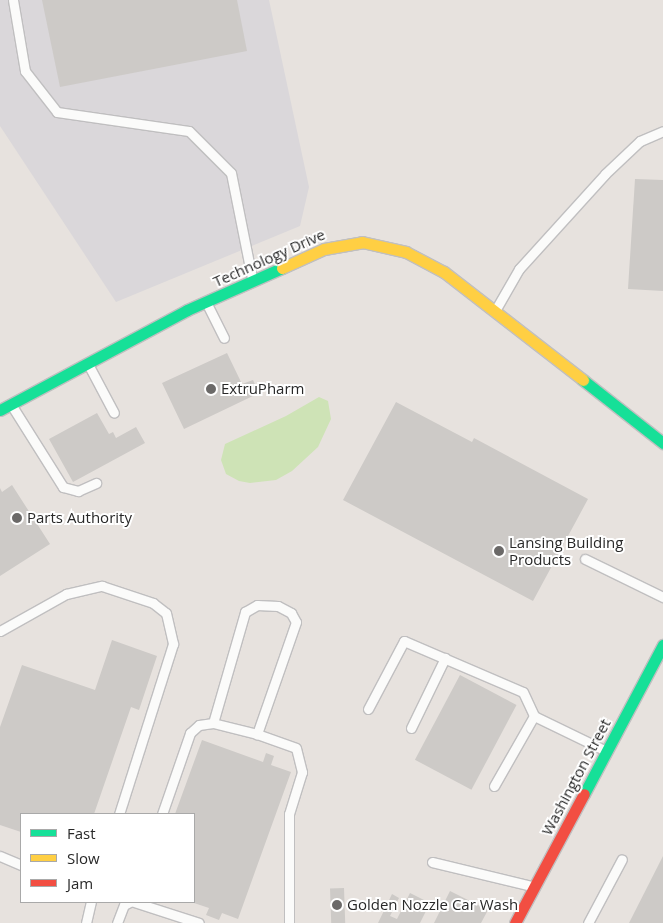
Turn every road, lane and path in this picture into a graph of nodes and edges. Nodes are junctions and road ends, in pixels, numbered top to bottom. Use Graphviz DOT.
graph roads {
  1 [pos="13,0"];
  2 [pos="663,131"];
  3 [pos="253,281"];
  4 [pos="206,302"];
  5 [pos="494,311"];
  6 [pos="224,338"];
  7 [pos="88,364"];
  8 [pos="11,404"];
  9 [pos="0,410"];
  10 [pos="114,412"];
  11 [pos="663,443"];
  12 [pos="96,483"];
  13 [pos="585,559"];
  14 [pos="663,598"];
  15 [pos="0,631"];
  16 [pos="663,645"];
  17 [pos="445,658"];
  18 [pos="368,709"];
  19 [pos="534,716"];
  20 [pos="214,723"];
  21 [pos="411,728"];
  22 [pos="257,734"];
  23 [pos="607,752"];
  24 [pos="494,786"];
  25 [pos="119,813"];
  26 [pos="162,813"];
  27 [pos="0,856"];
  28 [pos="622,859"];
  29 [pos="432,862"];
  30 [pos="20,865"];
  31 [pos="535,886"];
  32 [pos="91,903"];
  33 [pos="129,903"];
  34 [pos="135,903"];
  35 [pos="86,923"];
  36 [pos="117,923"];
  37 [pos="199,923"];
  38 [pos="289,923"];
  39 [pos="516,923"];
  40 [pos="588,923"];
  1 -- 3 [label="lane"];
  2 -- 5 [label="lane"];
  3 -- 4 [label="street, Technology Drive"];
  3 -- 5 [label="street, Technology Drive"];
  4 -- 6 [label="lane"];
  4 -- 7 [label="street, Technology Drive"];
  5 -- 11 [label="street, Technology Drive"];
  7 -- 8 [label="street, Technology Drive"];
  7 -- 10 [label="lane"];
  8 -- 9 [label="street, Technology Drive"];
  8 -- 12 [label="lane"];
  13 -- 14 [label="lane"];
  15 -- 25 [label="lane"];
  16 -- 23 [label="street, Washington Street"];
  17 -- 18 [label="lane"];
  17 -- 19 [label="lane"];
  17 -- 21 [label="lane"];
  19 -- 23 [label="lane"];
  19 -- 24 [label="lane"];
  20 -- 22 [label="lane"];
  20 -- 22 [label="lane"];
  20 -- 26 [label="lane"];
  22 -- 38 [label="lane"];
  23 -- 31 [label="street, Washington Street"];
  27 -- 30 [label="lane"];
  28 -- 40 [label="lane"];
  29 -- 31 [label="lane"];
  31 -- 39 [label="street, Washington Street"];
  32 -- 35 [label="lane"];
  33 -- 36 [label="lane"];
  34 -- 37 [label="lane"];
}
